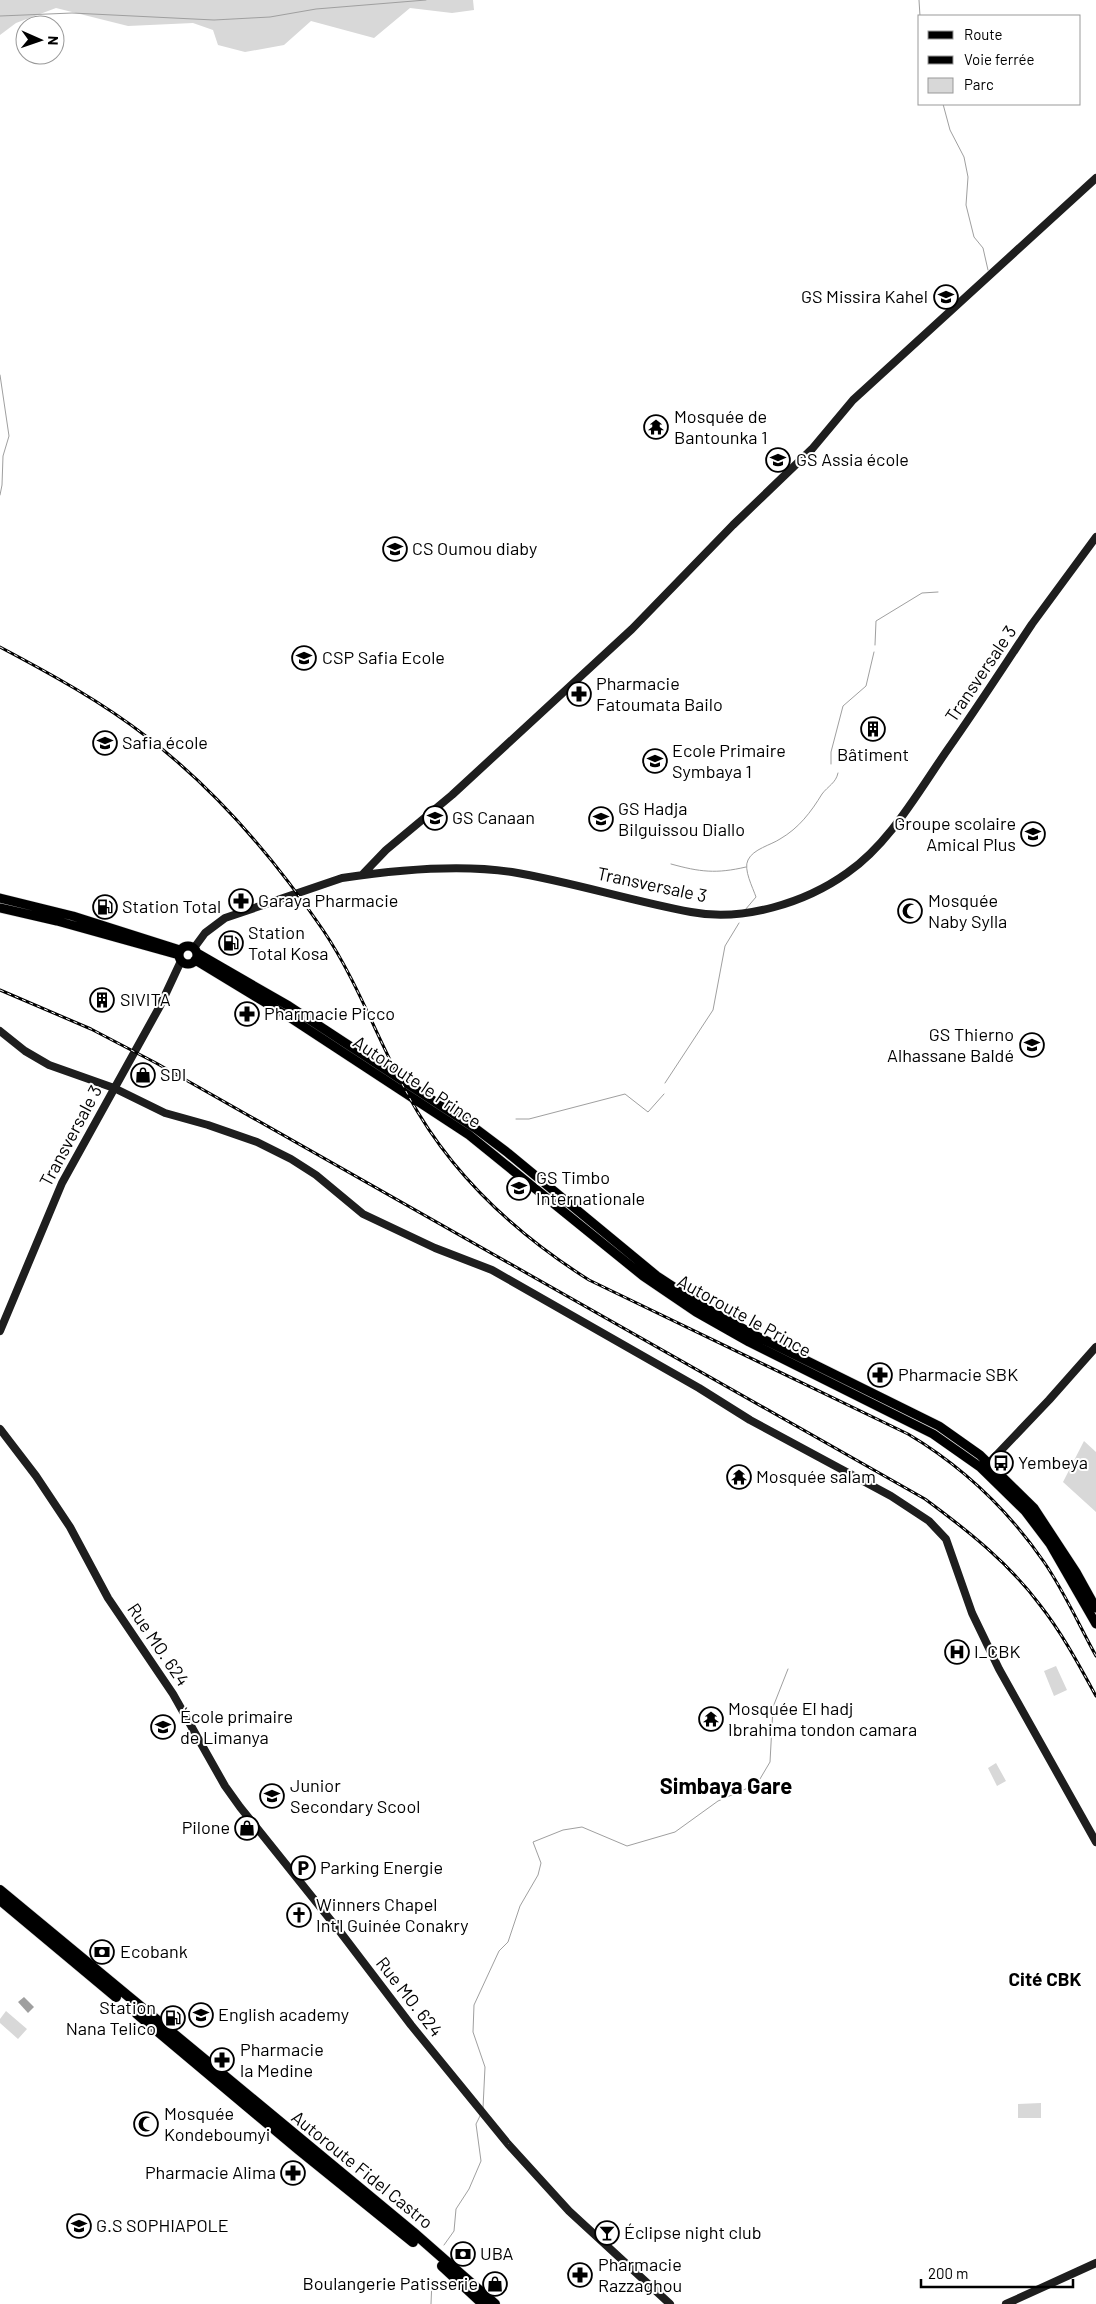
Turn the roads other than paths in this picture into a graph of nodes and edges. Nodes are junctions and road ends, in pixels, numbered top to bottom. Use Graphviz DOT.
graph roads {
  1 [pos="1096,178"];
  2 [pos="1096,537"];
  3 [pos="362,875"];
  4 [pos="0,898"];
  5 [pos="0,908"];
  6 [pos="196,954"];
  7 [pos="180,955"];
  8 [pos="0,1031"];
  9 [pos="114,1088"];
  10 [pos="0,1331"];
  11 [pos="1096,1347"];
  12 [pos="0,1429"];
  13 [pos="989,1463"];
  14 [pos="1096,1608"];
  15 [pos="1096,1624"];
  16 [pos="1096,1842"];
  17 [pos="0,1890"];
  18 [pos="0,1900"];
  19 [pos="1096,2263"];
  20 [pos="483,2304"];
  21 [pos="495,2304"];
  22 [pos="670,2304"];
  23 [pos="1006,2304"];
  1 -- 3 [label="street"];
  2 -- 3 [label="street, Transversale 3"];
  3 -- 6 [label="street, Transversale 3"];
  4 -- 7 [label="main road"];
  5 -- 7 [label="main road"];
  6 -- 7 [label="main road"];
  6 -- 7 [label="main road"];
  6 -- 13 [label="main road, Autoroute le Prince"];
  6 -- 15 [label="main road, Autoroute le Prince"];
  7 -- 9 [label="street, Transversale 3"];
  8 -- 9 [label="street"];
  9 -- 10 [label="street, Transversale 3"];
  9 -- 16 [label="street"];
  11 -- 13 [label="street"];
  12 -- 22 [label="street, Rue MO. 624"];
  13 -- 14 [label="main road, Autoroute le Prince"];
  17 -- 21 [label="highway, Autoroute Fidel Castro"];
  18 -- 20 [label="highway, Autoroute Fidel Castro"];
  19 -- 23 [label="street"];
}
